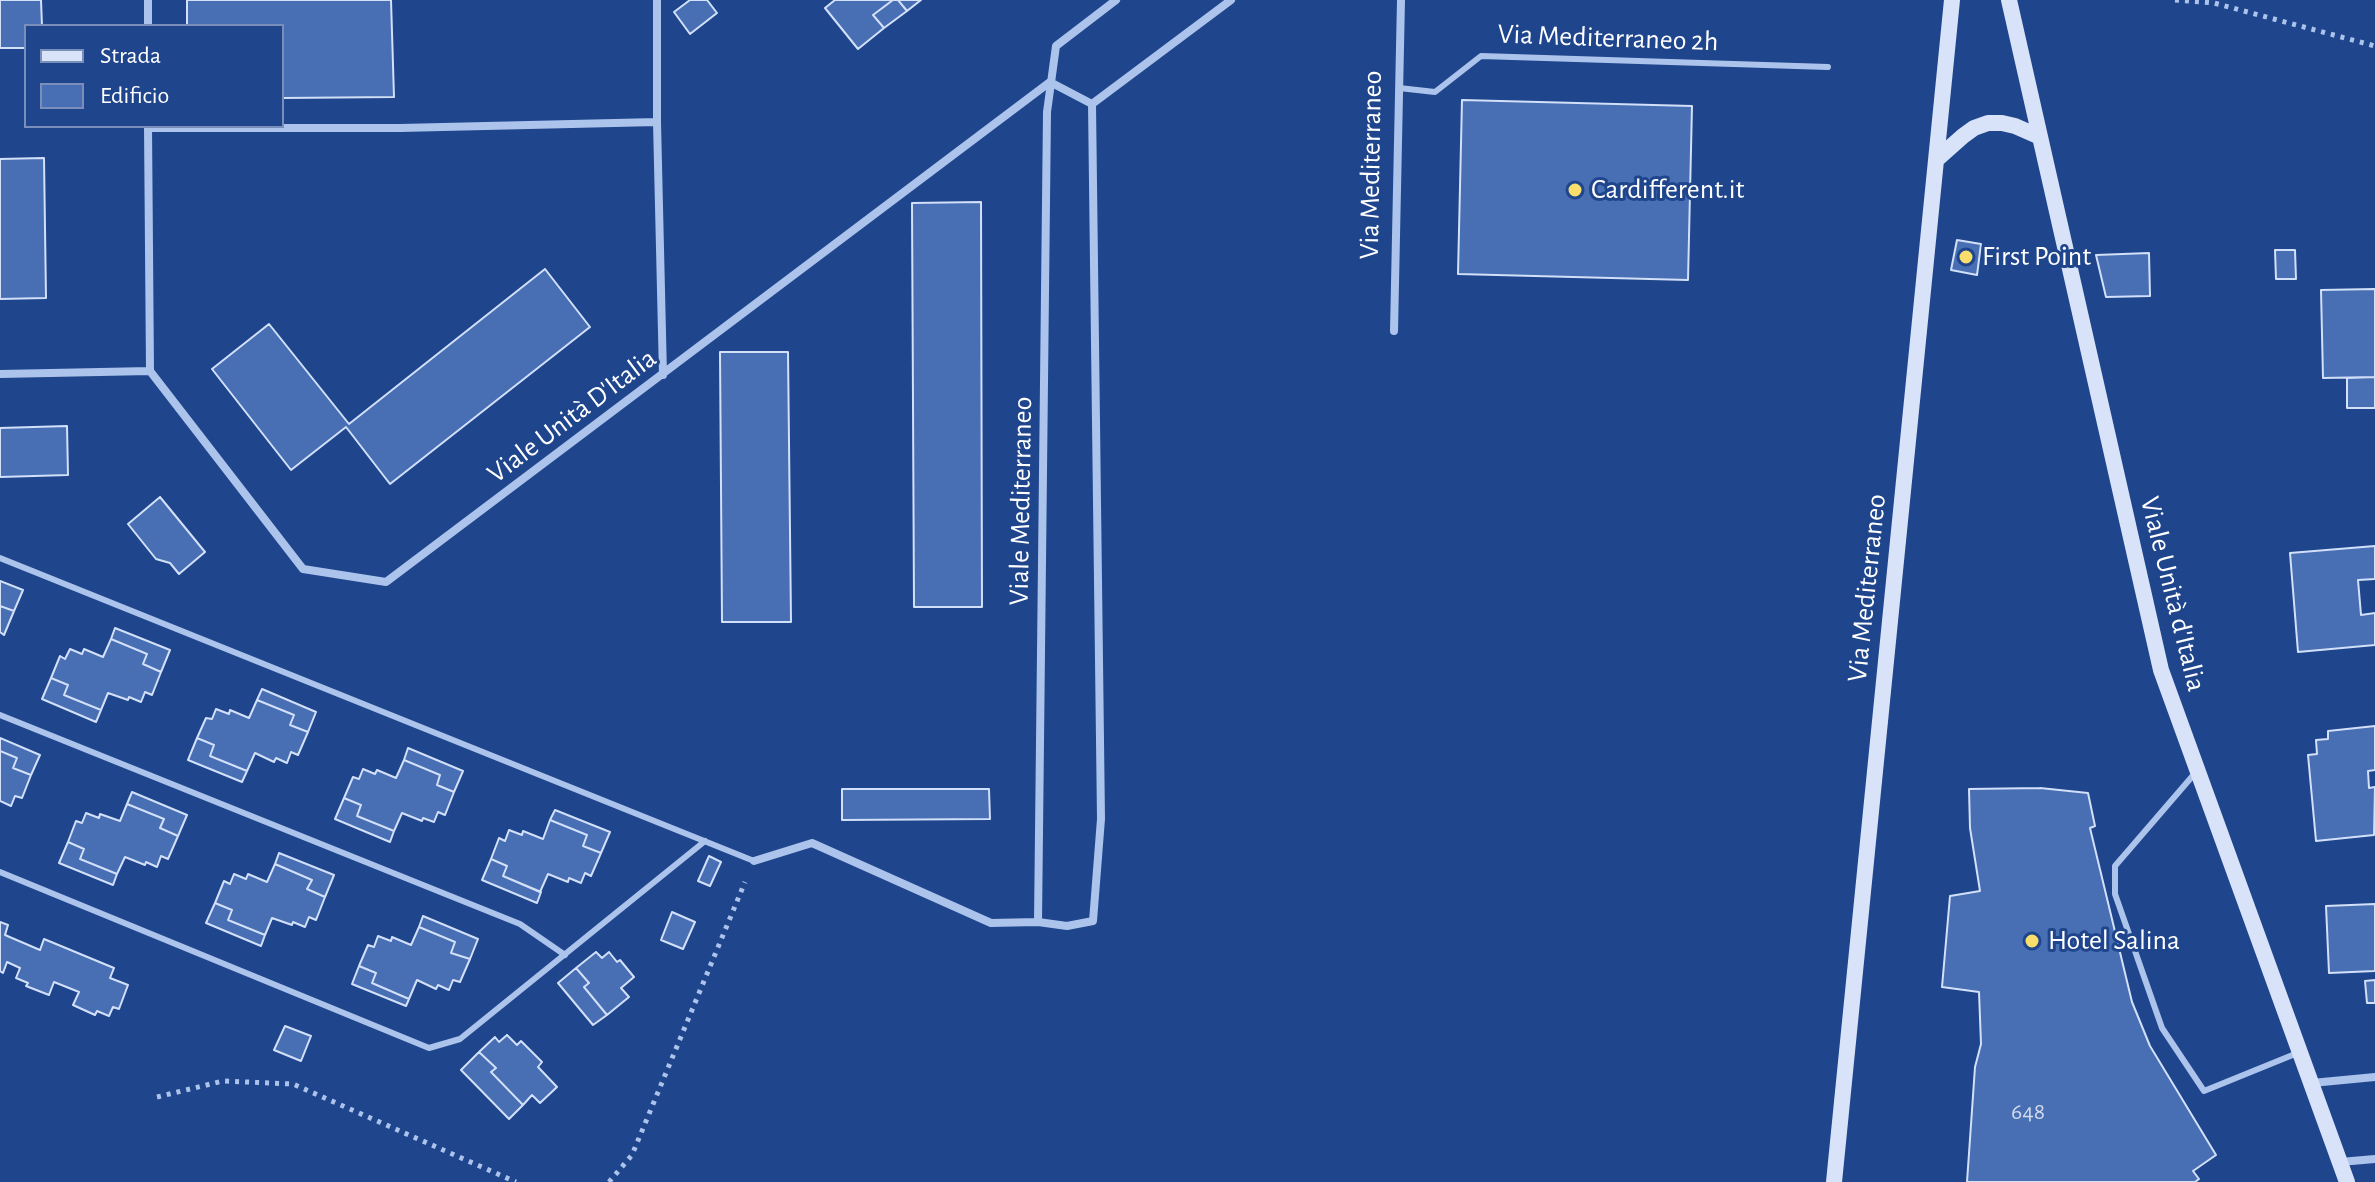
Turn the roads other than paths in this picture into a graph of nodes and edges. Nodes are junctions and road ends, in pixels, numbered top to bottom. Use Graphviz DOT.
graph roads {
  1 [pos="148,0"];
  2 [pos="657,0"];
  3 [pos="1116,0"];
  4 [pos="1231,0"];
  5 [pos="1401,0"];
  6 [pos="1952,0"];
  7 [pos="2009,0"];
  8 [pos="148,24"];
  9 [pos="1828,67"];
  10 [pos="1050,82"];
  11 [pos="1399,88"];
  12 [pos="1092,104"];
  13 [pos="657,122"];
  14 [pos="148,128"];
  15 [pos="284,128"];
  16 [pos="2040,137"];
  17 [pos="1936,160"];
  18 [pos="1394,331"];
  19 [pos="150,371"];
  20 [pos="0,374"];
  21 [pos="663,375"];
  22 [pos="0,558"];
  23 [pos="0,715"];
  24 [pos="2197,770"];
  25 [pos="705,841"];
  26 [pos="754,861"];
  27 [pos="0,872"];
  28 [pos="1038,922"];
  29 [pos="565,955"];
  30 [pos="2300,1052"];
  31 [pos="2375,1077"];
  32 [pos="2311,1083"];
  33 [pos="2375,1159"];
  34 [pos="2340,1162"];
  35 [pos="1834,1182"];
  36 [pos="2347,1182"];
  1 -- 8 [label="street"];
  2 -- 13 [label="street"];
  3 -- 10 [label="street, Viale Mediterraneo"];
  4 -- 12 [label="street"];
  5 -- 11 [label="street, Via Mediterraneo"];
  6 -- 17 [label="main road, Via Mediterraneo"];
  7 -- 16 [label="main road, Viale Unità d'Italia"];
  9 -- 11 [label="lane, Via Mediterraneo 2h"];
  10 -- 12 [label="street"];
  10 -- 21 [label="street, Viale Unità D'Italia"];
  10 -- 28 [label="street, Viale Mediterraneo"];
  11 -- 18 [label="street, Via Mediterraneo"];
  12 -- 28 [label="street"];
  13 -- 15 [label="street"];
  13 -- 21 [label="street"];
  14 -- 19 [label="street"];
  16 -- 17 [label="main road"];
  16 -- 24 [label="main road, Viale Unità d'Italia"];
  17 -- 35 [label="main road, Via Mediterraneo"];
  19 -- 20 [label="street"];
  19 -- 21 [label="street, Viale Unità D'Italia"];
  22 -- 25 [label="lane"];
  23 -- 29 [label="lane"];
  24 -- 30 [label="main road, Viale Unità d'Italia"];
  24 -- 30 [label="lane"];
  25 -- 26 [label="lane"];
  25 -- 29 [label="lane"];
  26 -- 28 [label="street"];
  27 -- 29 [label="lane"];
  30 -- 32 [label="main road, Viale Unità d'Italia"];
  31 -- 32 [label="street"];
  32 -- 34 [label="main road, Viale Unità d'Italia"];
  33 -- 34 [label="street"];
  34 -- 36 [label="main road, Viale Unità d'Italia"];
}
